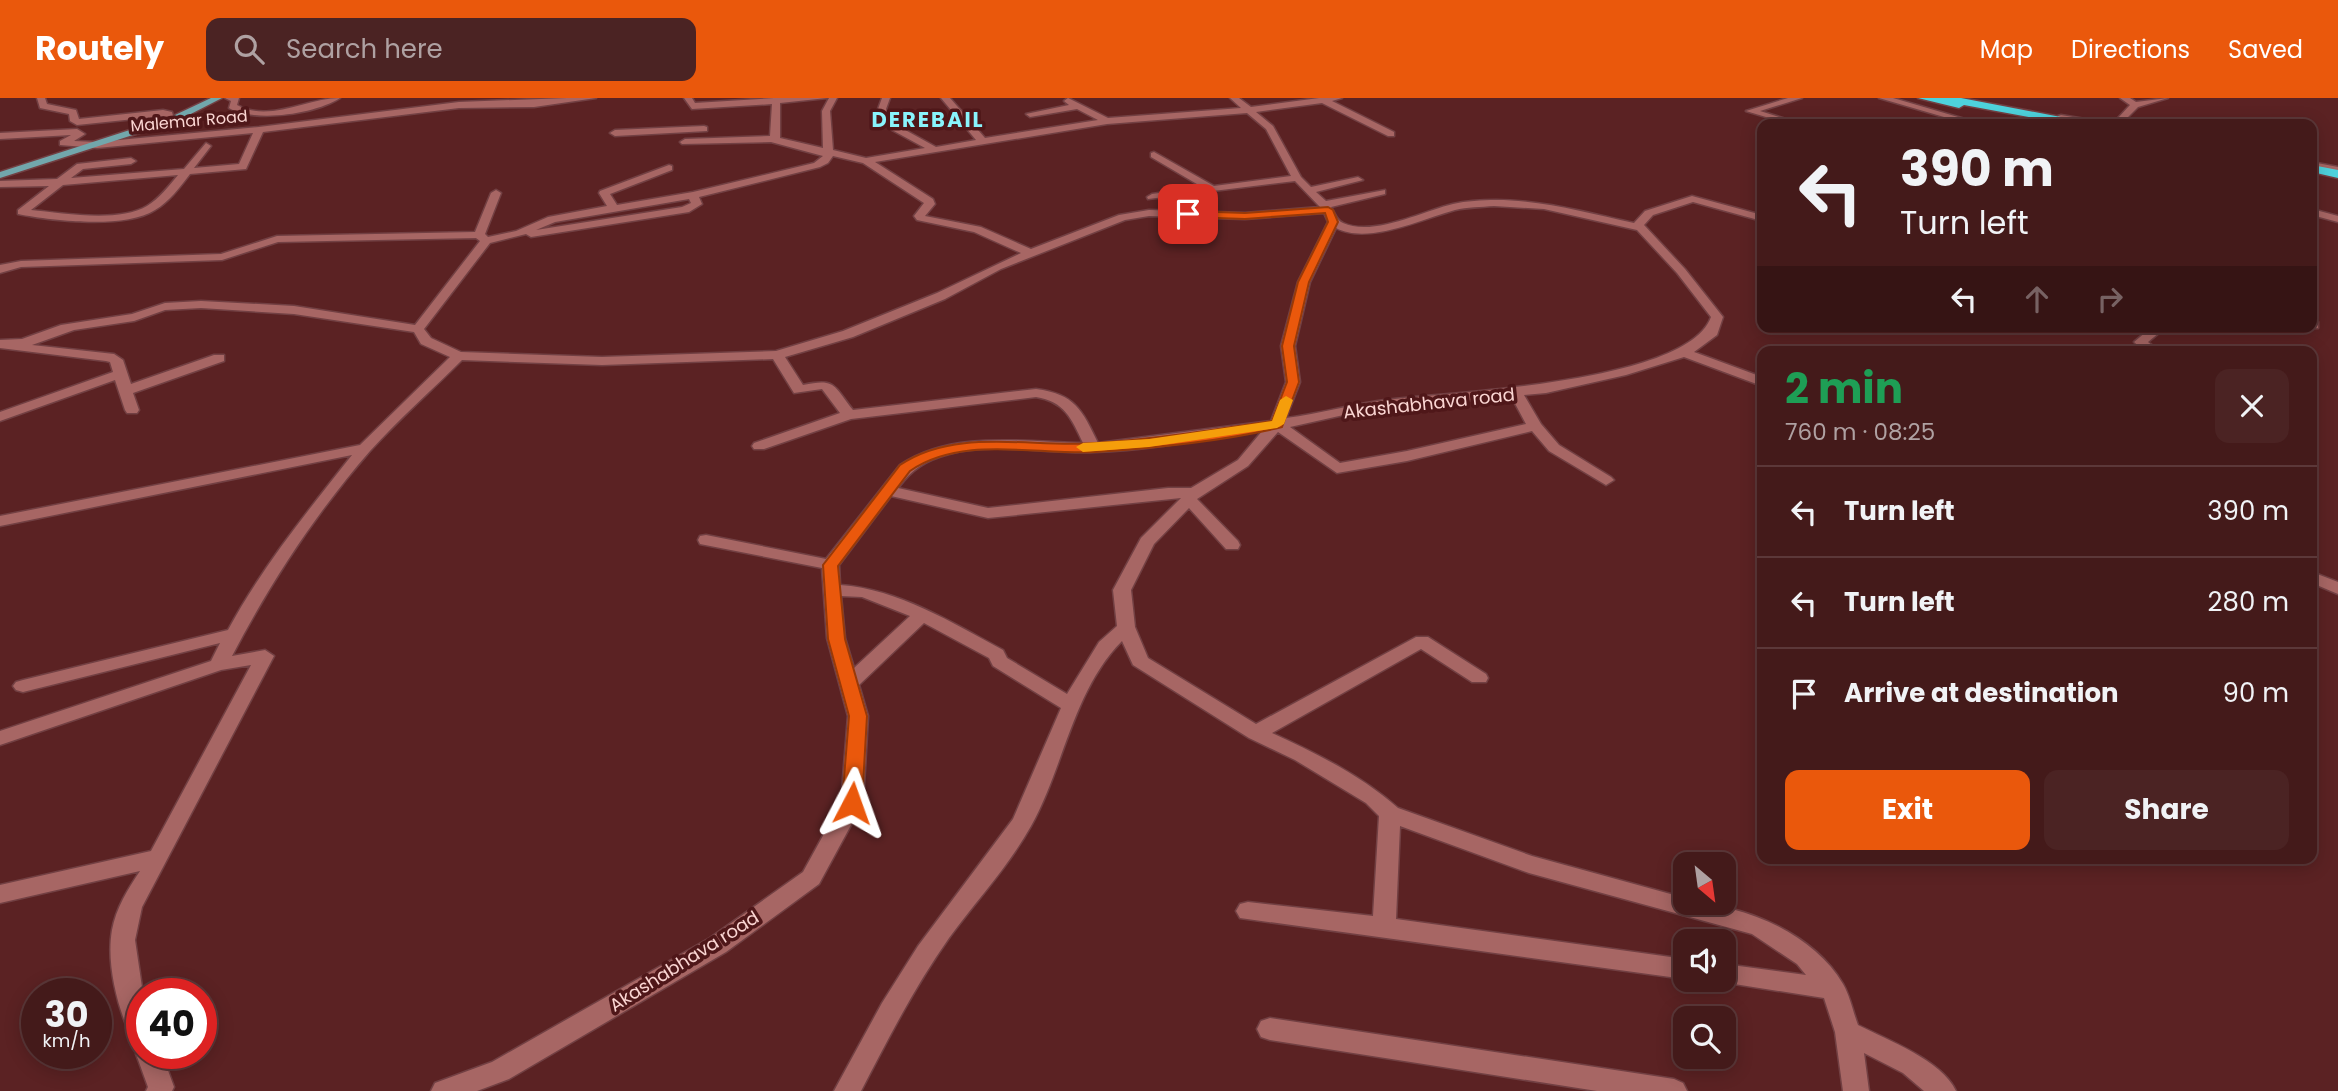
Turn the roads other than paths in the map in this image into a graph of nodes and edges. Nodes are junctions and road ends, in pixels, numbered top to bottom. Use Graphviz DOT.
graph roads {
  1 [pos="41,98"];
  2 [pos="204,98"];
  3 [pos="229,98"];
  4 [pos="336,98"];
  5 [pos="592,98"];
  6 [pos="823,98"];
  7 [pos="833,98"];
  8 [pos="886,98"];
  9 [pos="945,98"];
  10 [pos="1234,98"];
  11 [pos="1338,98"];
  12 [pos="1798,98"];
  13 [pos="1883,98"];
  14 [pos="1923,98"];
  15 [pos="1945,98"];
  16 [pos="1958,98"];
  17 [pos="2124,98"];
  18 [pos="2164,98"];
  19 [pos="218,99"];
  20 [pos="1066,99"];
  21 [pos="776,100"];
  22 [pos="1325,101"];
  23 [pos="690,102"];
  24 [pos="1080,103"];
  25 [pos="2135,105"];
  26 [pos="1250,110"];
  27 [pos="1030,114"];
  28 [pos="169,116"];
  29 [pos="1780,119"];
  30 [pos="1959,119"];
  31 [pos="2034,119"];
  32 [pos="2056,119"];
  33 [pos="2069,119"];
  34 [pos="2123,119"];
  35 [pos="1107,121"];
  36 [pos="714,128"];
  37 [pos="259,130"];
  38 [pos="615,133"];
  39 [pos="1391,134"];
  40 [pos="0,136"];
  41 [pos="723,138"];
  42 [pos="775,138"];
  43 [pos="156,140"];
  44 [pos="685,142"];
  45 [pos="983,142"];
  46 [pos="82,145"];
  47 [pos="97,145"];
  48 [pos="206,146"];
  49 [pos="827,150"];
  50 [pos="936,150"];
  51 [pos="1154,155"];
  52 [pos="866,160"];
  53 [pos="131,161"];
  54 [pos="669,168"];
  55 [pos="2317,170"];
  56 [pos="185,172"];
  57 [pos="0,173"];
  58 [pos="2338,174"];
  59 [pos="122,177"];
  60 [pos="1297,177"];
  61 [pos="1358,180"];
  62 [pos="60,181"];
  63 [pos="0,184"];
  64 [pos="1210,188"];
  65 [pos="1311,190"];
  66 [pos="1381,192"];
  67 [pos="496,193"];
  68 [pos="693,195"];
  69 [pos="1152,197"];
  70 [pos="614,209"];
  71 [pos="1328,212"];
  72 [pos="2317,213"];
  73 [pos="1757,217"];
  74 [pos="2338,219"];
  75 [pos="1641,229"];
  76 [pos="520,233"];
  77 [pos="482,238"];
  78 [pos="1032,254"];
  79 [pos="0,268"];
  80 [pos="418,329"];
  81 [pos="2152,333"];
  82 [pos="4,345"];
  83 [pos="2146,346"];
  84 [pos="1684,353"];
  85 [pos="777,355"];
  86 [pos="458,356"];
  87 [pos="219,358"];
  88 [pos="122,373"];
  89 [pos="1757,380"];
  90 [pos="125,391"];
  91 [pos="1517,393"];
  92 [pos="132,410"];
  93 [pos="849,415"];
  94 [pos="0,417"];
  95 [pos="1277,424"];
  96 [pos="1535,426"];
  97 [pos="759,446"];
  98 [pos="365,448"];
  99 [pos="1093,448"];
  100 [pos="1606,481"];
  101 [pos="890,491"];
  102 [pos="1192,496"];
  103 [pos="0,521"];
  104 [pos="706,540"];
  105 [pos="1232,545"];
  106 [pos="830,565"];
  107 [pos="2317,579"];
  108 [pos="2338,589"];
  109 [pos="832,590"];
  110 [pos="922,615"];
  111 [pos="1126,626"];
  112 [pos="234,634"];
  113 [pos="218,665"];
  114 [pos="1479,678"];
  115 [pos="849,683"];
  116 [pos="23,686"];
  117 [pos="1071,705"];
  118 [pos="1256,733"];
  119 [pos="0,738"];
  120 [pos="1390,814"];
  121 [pos="159,858"];
  122 [pos="0,894"];
  123 [pos="1248,911"];
  124 [pos="1384,927"];
  125 [pos="1673,967"];
  126 [pos="1736,976"];
  127 [pos="128,978"];
  128 [pos="1833,989"];
  129 [pos="1270,1029"];
  130 [pos="1848,1032"];
  131 [pos="154,1069"];
  132 [pos="159,1091"];
  133 [pos="444,1091"];
  134 [pos="847,1091"];
  135 [pos="1674,1091"];
  136 [pos="1856,1091"];
  137 [pos="1943,1091"];
  1 -- 28 [label="street"];
  2 -- 28 [label="main road"];
  3 -- 4 [label="street"];
  3 -- 19 [label="street"];
  5 -- 37 [label="street, Malemar Road"];
  6 -- 21 [label="street"];
  7 -- 49 [label="street"];
  8 -- 50 [label="street"];
  9 -- 45 [label="street"];
  10 -- 26 [label="street"];
  11 -- 22 [label="street"];
  12 -- 29 [label="street"];
  13 -- 30 [label="street"];
  14 -- 31 [label="highway"];
  15 -- 32 [label="highway"];
  16 -- 33 [label="street"];
  17 -- 25 [label="street"];
  18 -- 25 [label="street"];
  19 -- 47 [label="main road"];
  20 -- 24 [label="street"];
  21 -- 23 [label="street"];
  21 -- 42 [label="street"];
  22 -- 26 [label="street"];
  22 -- 39 [label="street"];
  23 -- 36 [label="street"];
  24 -- 27 [label="street"];
  24 -- 35 [label="street"];
  25 -- 34 [label="street"];
  26 -- 35 [label="street"];
  26 -- 60 [label="street"];
  28 -- 46 [label="main road"];
  35 -- 45 [label="street"];
  36 -- 38 [label="street"];
  36 -- 41 [label="street"];
  37 -- 43 [label="street, Malemar Road"];
  37 -- 56 [label="street"];
  40 -- 46 [label="street"];
  41 -- 44 [label="street"];
  41 -- 49 [label="street"];
  43 -- 47 [label="street, Malemar Road"];
  43 -- 53 [label="street"];
  45 -- 50 [label="street"];
  46 -- 47 [label="street, Malemar Road"];
  46 -- 57 [label="main road"];
  47 -- 57 [label="main road"];
  48 -- 56 [label="street"];
  49 -- 52 [label="street"];
  49 -- 68 [label="street"];
  50 -- 52 [label="street"];
  51 -- 64 [label="street"];
  52 -- 78 [label="street"];
  53 -- 59 [label="street"];
  53 -- 62 [label="street"];
  54 -- 70 [label="street"];
  55 -- 58 [label="highway"];
  56 -- 59 [label="street"];
  56 -- 62 [label="street"];
  59 -- 62 [label="street"];
  60 -- 64 [label="street"];
  60 -- 65 [label="street"];
  61 -- 65 [label="street"];
  62 -- 63 [label="street"];
  64 -- 69 [label="street"];
  65 -- 71 [label="street"];
  66 -- 71 [label="street"];
  67 -- 77 [label="street"];
  68 -- 70 [label="street"];
  68 -- 76 [label="street"];
  70 -- 76 [label="street"];
  71 -- 75 [label="street"];
  71 -- 78 [label="street"];
  71 -- 95 [label="street"];
  72 -- 74 [label="street"];
  73 -- 75 [label="street"];
  75 -- 84 [label="street, Akashabhava road"];
  76 -- 77 [label="street"];
  77 -- 79 [label="street"];
  77 -- 80 [label="street"];
  78 -- 85 [label="street"];
  80 -- 82 [label="street"];
  80 -- 86 [label="street"];
  81 -- 83 [label="street"];
  82 -- 88 [label="street"];
  84 -- 89 [label="street"];
  84 -- 91 [label="street, Akashabhava road"];
  85 -- 86 [label="street"];
  85 -- 93 [label="street"];
  86 -- 98 [label="street"];
  87 -- 90 [label="street"];
  88 -- 90 [label="street"];
  88 -- 94 [label="street"];
  90 -- 92 [label="street"];
  91 -- 95 [label="street, Akashabhava road"];
  91 -- 96 [label="street"];
  93 -- 97 [label="street"];
  93 -- 99 [label="street"];
  95 -- 96 [label="street"];
  95 -- 99 [label="street, Akashabhava road"];
  95 -- 102 [label="street"];
  96 -- 100 [label="street"];
  98 -- 103 [label="street"];
  98 -- 112 [label="street"];
  99 -- 101 [label="street, Akashabhava road"];
  101 -- 102 [label="street"];
  101 -- 106 [label="street, Akashabhava road"];
  102 -- 105 [label="street"];
  102 -- 111 [label="street"];
  104 -- 106 [label="street"];
  106 -- 109 [label="street, Akashabhava road"];
  107 -- 108 [label="street"];
  109 -- 110 [label="street"];
  109 -- 115 [label="street, Akashabhava road"];
  110 -- 115 [label="street"];
  110 -- 117 [label="street"];
  111 -- 117 [label="street"];
  111 -- 118 [label="street"];
  112 -- 113 [label="street"];
  112 -- 116 [label="street"];
  113 -- 119 [label="street"];
  113 -- 121 [label="street"];
  114 -- 118 [label="street"];
  115 -- 133 [label="street, Akashabhava road"];
  117 -- 134 [label="street"];
  118 -- 120 [label="street"];
  120 -- 124 [label="street"];
  120 -- 128 [label="street"];
  121 -- 122 [label="street"];
  121 -- 127 [label="street"];
  123 -- 124 [label="street"];
  124 -- 125 [label="street"];
  126 -- 128 [label="street"];
  128 -- 130 [label="street"];
  129 -- 135 [label="street"];
  130 -- 136 [label="street"];
  130 -- 137 [label="street"];
  131 -- 132 [label="street"];
}
